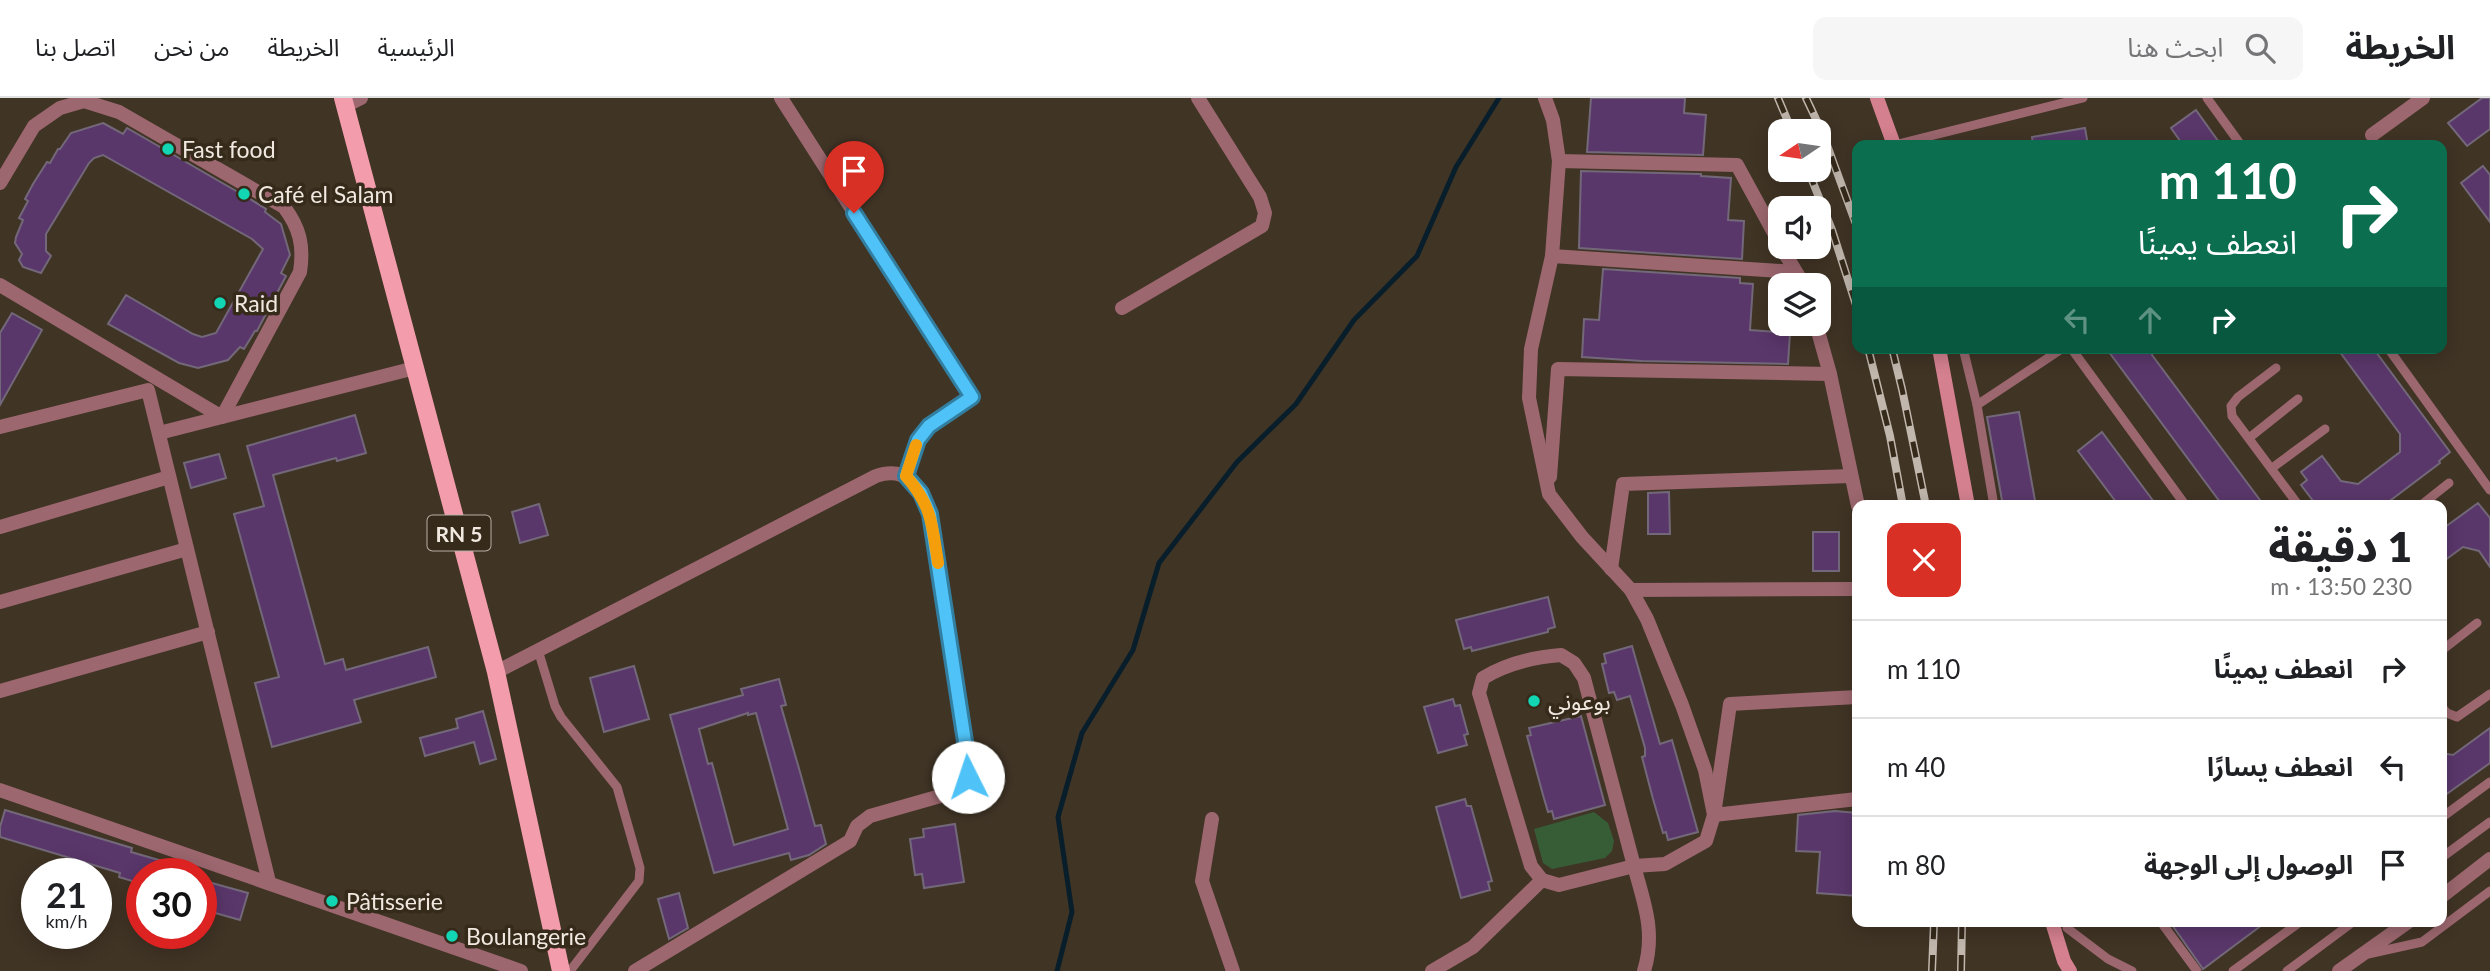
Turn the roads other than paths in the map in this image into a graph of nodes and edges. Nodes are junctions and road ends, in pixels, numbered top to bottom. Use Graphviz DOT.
graph roads {
  1 [pos="781,98"];
  2 [pos="1198,98"];
  3 [pos="1545,98"];
  4 [pos="1877,98"];
  5 [pos="2083,98"];
  6 [pos="2207,98"];
  7 [pos="2423,98"];
  8 [pos="91,99"];
  9 [pos="350,101"];
  10 [pos="2372,135"];
  11 [pos="1892,140"];
  12 [pos="1925,140"];
  13 [pos="2237,140"];
  14 [pos="1559,161"];
  15 [pos="0,183"];
  16 [pos="1768,223"];
  17 [pos="1552,256"];
  18 [pos="1788,259"];
  19 [pos="1795,272"];
  20 [pos="0,285"];
  21 [pos="1122,308"];
  22 [pos="1819,336"];
  23 [pos="1940,354"];
  24 [pos="1964,354"];
  25 [pos="2054,354"];
  26 [pos="2075,354"];
  27 [pos="2392,354"];
  28 [pos="415,368"];
  29 [pos="2276,368"];
  30 [pos="1830,374"];
  31 [pos="2298,399"];
  32 [pos="1977,405"];
  33 [pos="222,417"];
  34 [pos="0,427"];
  35 [pos="2325,429"];
  36 [pos="159,433"];
  37 [pos="2249,438"];
  38 [pos="2272,468"];
  39 [pos="906,476"];
  40 [pos="1852,476"];
  41 [pos="169,477"];
  42 [pos="2449,483"];
  43 [pos="2490,490"];
  44 [pos="1549,494"];
  45 [pos="1857,500"];
  46 [pos="1967,500"];
  47 [pos="1993,500"];
  48 [pos="2182,500"];
  49 [pos="2292,500"];
  50 [pos="2428,500"];
  51 [pos="0,527"];
  52 [pos="187,549"];
  53 [pos="1611,569"];
  54 [pos="1852,589"];
  55 [pos="1631,590"];
  56 [pos="0,602"];
  57 [pos="2477,623"];
  58 [pos="208,632"];
  59 [pos="2447,646"];
  60 [pos="538,650"];
  61 [pos="496,673"];
  62 [pos="0,691"];
  63 [pos="2490,694"];
  64 [pos="1852,697"];
  65 [pos="2447,713"];
  66 [pos="2490,782"];
  67 [pos="0,790"];
  68 [pos="1852,800"];
  69 [pos="2447,814"];
  70 [pos="1714,815"];
  71 [pos="1212,820"];
  72 [pos="2490,822"];
  73 [pos="2447,854"];
  74 [pos="2490,859"];
  75 [pos="1634,866"];
  76 [pos="1542,880"];
  77 [pos="269,882"];
  78 [pos="2490,891"];
  79 [pos="2447,892"];
  80 [pos="2447,923"];
  81 [pos="2054,927"];
  82 [pos="2066,927"];
  83 [pos="2068,927"];
  84 [pos="2165,927"];
  85 [pos="2293,927"];
  86 [pos="2346,927"];
  87 [pos="2400,927"];
  88 [pos="2442,927"];
  89 [pos="2360,956"];
  90 [pos="2067,966"];
  91 [pos="521,971"];
  92 [pos="561,971"];
  93 [pos="570,971"];
  94 [pos="635,971"];
  95 [pos="1233,971"];
  96 [pos="1432,971"];
  97 [pos="1644,971"];
  98 [pos="2132,971"];
  99 [pos="2197,971"];
  100 [pos="2233,971"];
  101 [pos="2287,971"];
  102 [pos="2339,971"];
  1 -- 39 [label="street"];
  2 -- 21 [label="street"];
  3 -- 14 [label="street"];
  4 -- 11 [label="main road"];
  5 -- 12 [label="lane"];
  6 -- 13 [label="lane"];
  7 -- 10 [label="street"];
  8 -- 15 [label="street"];
  8 -- 33 [label="street"];
  9 -- 28 [label="main road, RN 5"];
  14 -- 16 [label="street"];
  14 -- 17 [label="street"];
  17 -- 19 [label="street"];
  17 -- 44 [label="street"];
  18 -- 19 [label="street"];
  20 -- 33 [label="street"];
  22 -- 30 [label="street"];
  23 -- 46 [label="main road"];
  24 -- 32 [label="lane"];
  25 -- 32 [label="lane"];
  26 -- 48 [label="lane"];
  27 -- 43 [label="lane"];
  28 -- 33 [label="street"];
  28 -- 61 [label="main road, RN 5"];
  29 -- 37 [label="lane"];
  30 -- 40 [label="street"];
  30 -- 44 [label="street"];
  31 -- 37 [label="lane"];
  32 -- 47 [label="lane"];
  33 -- 36 [label="street"];
  34 -- 36 [label="street"];
  35 -- 38 [label="lane"];
  36 -- 41 [label="street"];
  37 -- 38 [label="lane"];
  38 -- 49 [label="lane"];
  39 -- 60 [label="street"];
  39 -- 94 [label="street"];
  40 -- 45 [label="street"];
  40 -- 53 [label="street"];
  41 -- 51 [label="street"];
  41 -- 52 [label="street"];
  42 -- 50 [label="lane"];
  44 -- 53 [label="street"];
  52 -- 56 [label="street"];
  52 -- 58 [label="street"];
  53 -- 55 [label="street"];
  54 -- 55 [label="street"];
  55 -- 70 [label="street"];
  57 -- 59 [label="lane"];
  58 -- 62 [label="street"];
  58 -- 77 [label="street"];
  60 -- 61 [label="street"];
  60 -- 93 [label="lane"];
  61 -- 92 [label="main road, RN 5"];
  63 -- 65 [label="lane"];
  64 -- 70 [label="street"];
  66 -- 69 [label="lane"];
  67 -- 77 [label="street"];
  68 -- 70 [label="street"];
  70 -- 75 [label="street"];
  71 -- 95 [label="street"];
  72 -- 73 [label="lane"];
  74 -- 79 [label="street"];
  75 -- 76 [label="street"];
  75 -- 76 [label="street"];
  75 -- 97 [label="street"];
  76 -- 96 [label="street"];
  77 -- 91 [label="street"];
  78 -- 80 [label="lane"];
  81 -- 90 [label="main road"];
  82 -- 90 [label="lane"];
  83 -- 98 [label="lane"];
  84 -- 99 [label="lane"];
  85 -- 100 [label="lane"];
  86 -- 101 [label="lane"];
  87 -- 89 [label="street"];
  88 -- 89 [label="lane"];
  89 -- 102 [label="street"];
}
